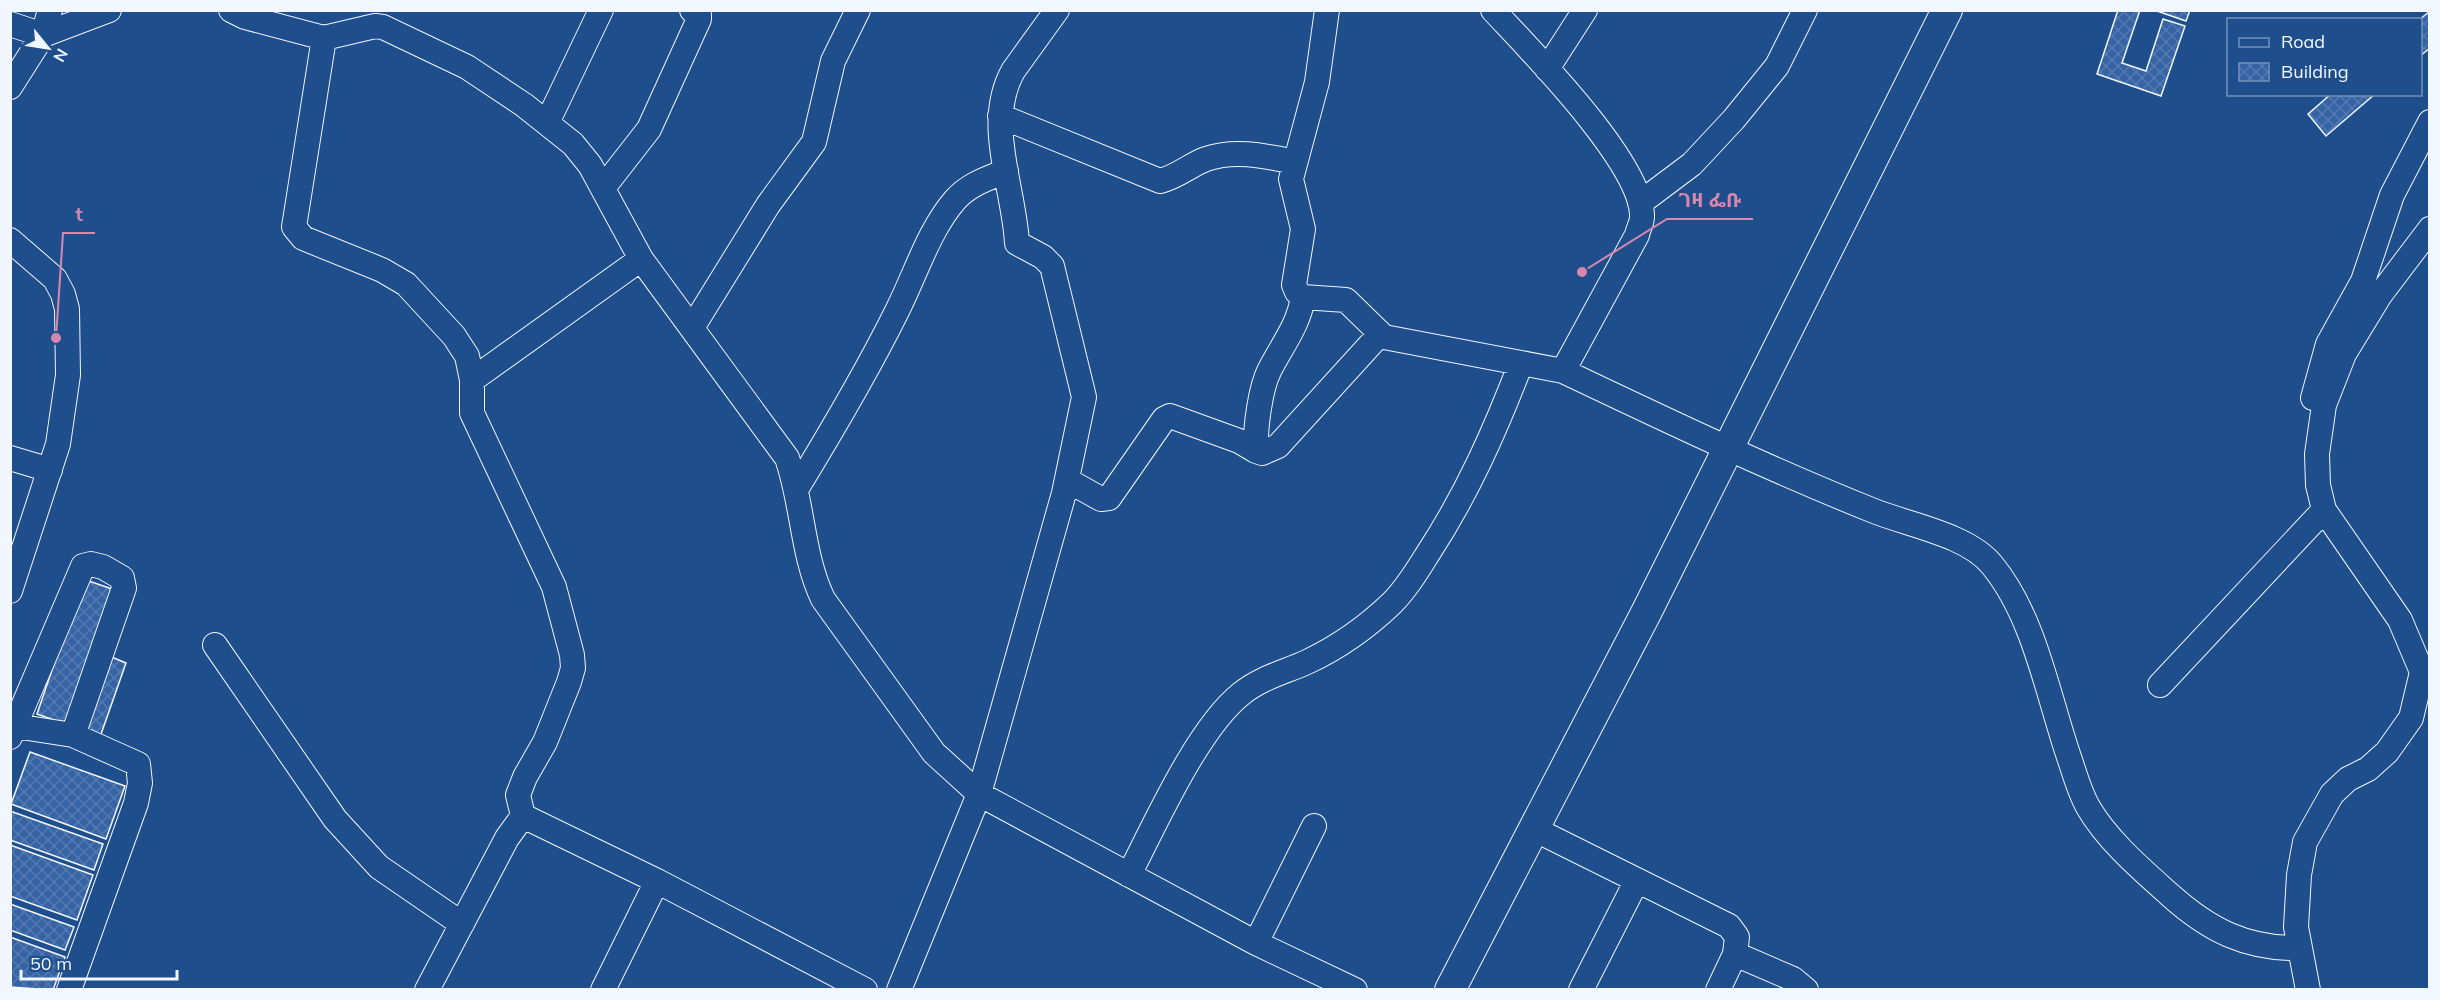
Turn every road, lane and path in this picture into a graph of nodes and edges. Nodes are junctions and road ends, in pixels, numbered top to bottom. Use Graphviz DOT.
graph roads {
  1 [pos="50,10"];
  2 [pos="109,10"];
  3 [pos="231,10"];
  4 [pos="601,10"];
  5 [pos="692,10"];
  6 [pos="858,10"];
  7 [pos="1057,10"];
  8 [pos="1327,10"];
  9 [pos="1494,10"];
  10 [pos="1585,10"];
  11 [pos="1805,10"];
  12 [pos="1947,10"];
  13 [pos="10,24"];
  14 [pos="42,35"];
  15 [pos="324,38"];
  16 [pos="1547,69"];
  17 [pos="10,87"];
  18 [pos="1000,116"];
  19 [pos="547,123"];
  20 [pos="2426,136"];
  21 [pos="1294,162"];
  22 [pos="1006,171"];
  23 [pos="603,188"];
  24 [pos="1640,203"];
  25 [pos="2430,229"];
  26 [pos="10,240"];
  27 [pos="641,259"];
  28 [pos="1303,297"];
  29 [pos="692,328"];
  30 [pos="1380,334"];
  31 [pos="1521,363"];
  32 [pos="1563,371"];
  33 [pos="472,380"];
  34 [pos="1727,448"];
  35 [pos="1256,451"];
  36 [pos="10,458"];
  37 [pos="50,470"];
  38 [pos="1067,480"];
  39 [pos="2318,485"];
  40 [pos="797,488"];
  41 [pos="1090,492"];
  42 [pos="2324,510"];
  43 [pos="1048,554"];
  44 [pos="10,591"];
  45 [pos="215,645"];
  46 [pos="2160,685"];
  47 [pos="13,731"];
  48 [pos="73,735"];
  49 [pos="979,794"];
  50 [pos="523,816"];
  51 [pos="1314,826"];
  52 [pos="1532,828"];
  53 [pos="1129,875"];
  54 [pos="657,881"];
  55 [pos="1636,882"];
  56 [pos="462,924"];
  57 [pos="1256,943"];
  58 [pos="2300,948"];
  59 [pos="1735,954"];
  60 [pos="69,990"];
  61 [pos="427,990"];
  62 [pos="603,990"];
  63 [pos="865,990"];
  64 [pos="899,990"];
  65 [pos="1355,990"];
  66 [pos="1450,990"];
  67 [pos="1581,990"];
  68 [pos="1718,990"];
  69 [pos="1806,990"];
  70 [pos="2308,990"];
  1 -- 14 [label="street"];
  2 -- 14 [label="street"];
  3 -- 15 [label="street"];
  4 -- 19 [label="street"];
  5 -- 23 [label="street"];
  6 -- 29 [label="street"];
  7 -- 18 [label="street"];
  8 -- 21 [label="street"];
  9 -- 16 [label="street"];
  10 -- 16 [label="street"];
  11 -- 24 [label="street"];
  12 -- 34 [label="main road"];
  13 -- 14 [label="street"];
  14 -- 17 [label="street"];
  15 -- 19 [label="street"];
  15 -- 33 [label="street"];
  16 -- 24 [label="street"];
  18 -- 21 [label="street"];
  18 -- 22 [label="street"];
  19 -- 23 [label="street"];
  20 -- 39 [label="street"];
  21 -- 28 [label="street"];
  22 -- 38 [label="street"];
  22 -- 40 [label="street"];
  23 -- 27 [label="street"];
  24 -- 32 [label="street"];
  25 -- 39 [label="street"];
  26 -- 37 [label="street"];
  27 -- 29 [label="street"];
  27 -- 33 [label="street"];
  28 -- 30 [label="street"];
  28 -- 35 [label="street"];
  29 -- 40 [label="street"];
  30 -- 31 [label="street"];
  30 -- 35 [label="street"];
  31 -- 32 [label="street"];
  31 -- 53 [label="street"];
  32 -- 34 [label="street"];
  33 -- 50 [label="street"];
  34 -- 52 [label="main road"];
  34 -- 58 [label="street"];
  35 -- 41 [label="street"];
  36 -- 37 [label="street"];
  37 -- 44 [label="street"];
  38 -- 41 [label="street"];
  38 -- 43 [label="street"];
  39 -- 42 [label="street"];
  40 -- 49 [label="street"];
  41 -- 43 [label="street"];
  42 -- 46 [label="street"];
  42 -- 58 [label="street"];
  43 -- 49 [label="street"];
  45 -- 56 [label="street"];
  47 -- 48 [label="street"];
  47 -- 48 [label="street"];
  48 -- 60 [label="street"];
  49 -- 53 [label="street"];
  49 -- 64 [label="street"];
  50 -- 54 [label="street"];
  50 -- 56 [label="street"];
  51 -- 57 [label="street"];
  52 -- 55 [label="street"];
  52 -- 66 [label="main road"];
  53 -- 57 [label="street"];
  54 -- 62 [label="street"];
  54 -- 63 [label="street"];
  55 -- 59 [label="street"];
  55 -- 67 [label="street"];
  56 -- 61 [label="street"];
  57 -- 65 [label="street"];
  58 -- 70 [label="street"];
  59 -- 68 [label="street"];
  59 -- 69 [label="street"];
}
